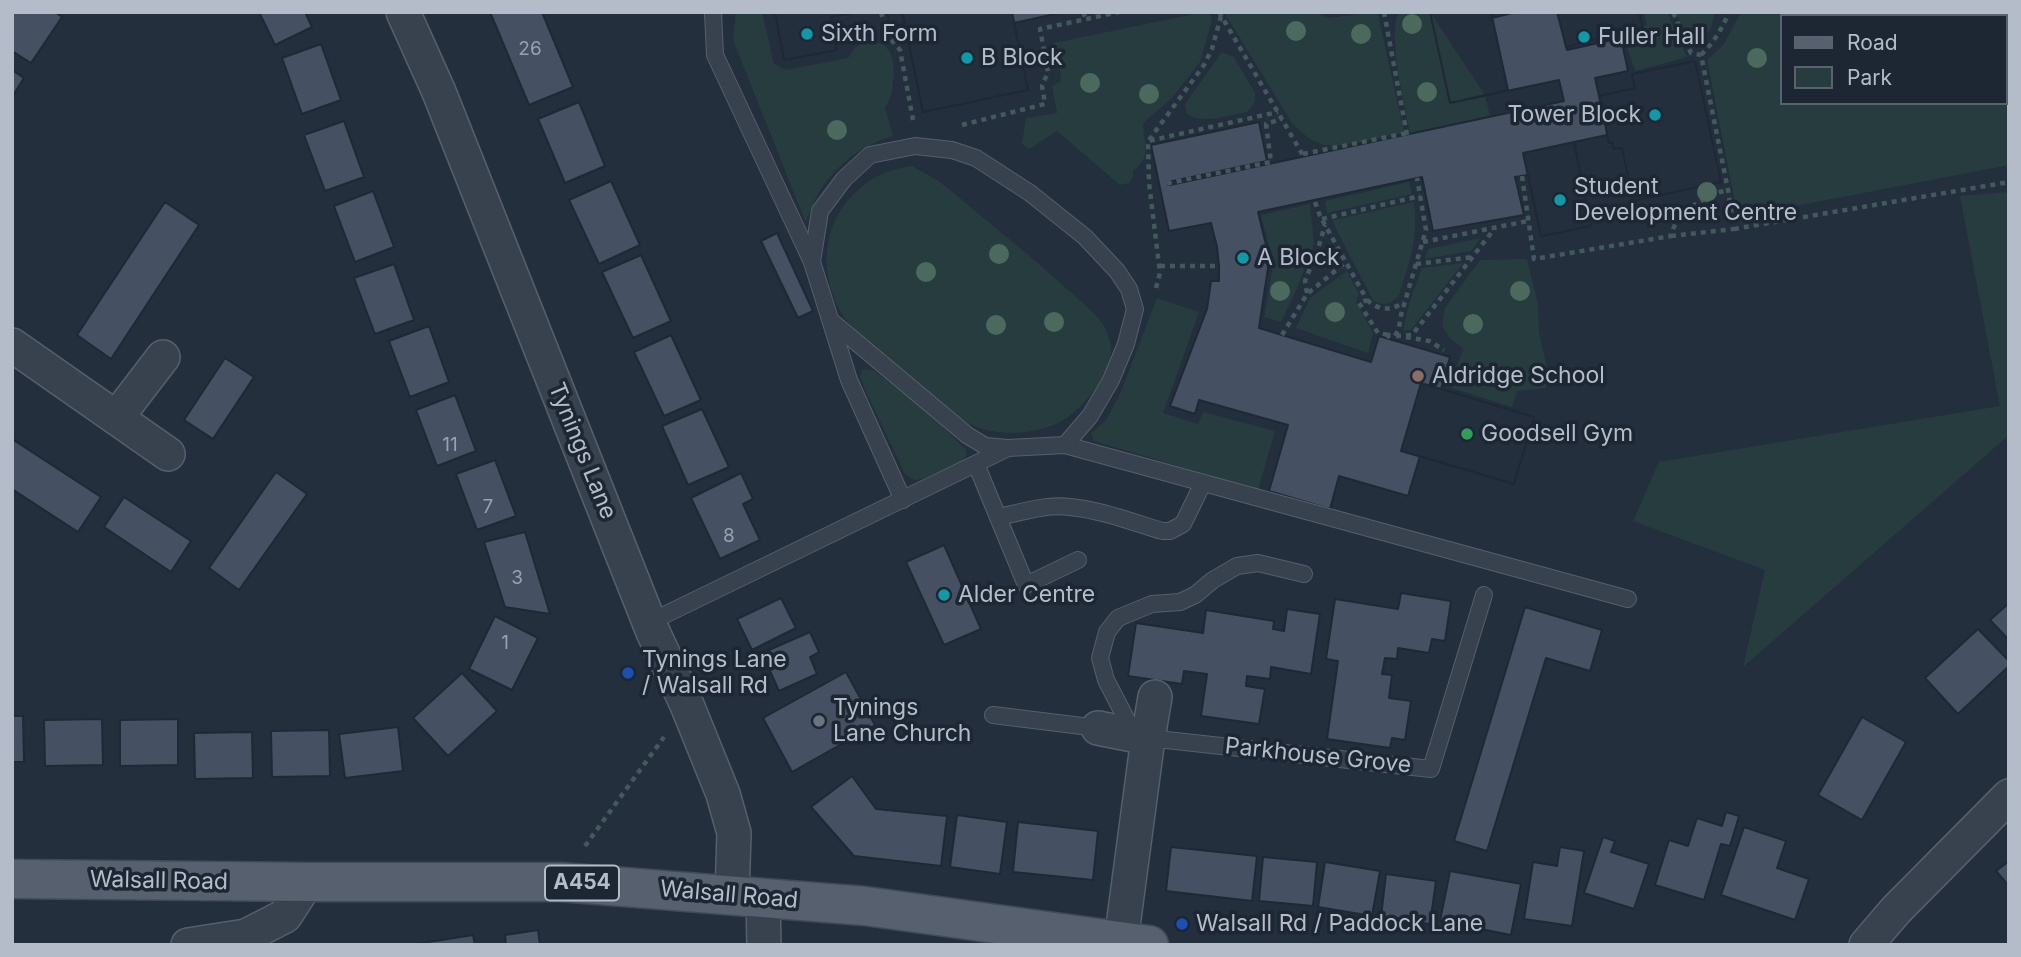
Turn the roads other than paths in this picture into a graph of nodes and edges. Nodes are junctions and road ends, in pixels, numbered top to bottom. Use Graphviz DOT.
graph roads {
  1 [pos="403,12"];
  2 [pos="713,12"];
  3 [pos="812,262"];
  4 [pos="830,320"];
  5 [pos="12,345"];
  6 [pos="163,357"];
  7 [pos="117,417"];
  8 [pos="1065,444"];
  9 [pos="1008,448"];
  10 [pos="168,454"];
  11 [pos="976,464"];
  12 [pos="1203,483"];
  13 [pos="903,500"];
  14 [pos="999,517"];
  15 [pos="1077,560"];
  16 [pos="1304,574"];
  17 [pos="1484,594"];
  18 [pos="1628,599"];
  19 [pos="650,622"];
  20 [pos="1155,697"];
  21 [pos="993,715"];
  22 [pos="1098,728"];
  23 [pos="1141,736"];
  24 [pos="2009,796"];
  25 [pos="12,879"];
  26 [pos="307,883"];
  27 [pos="747,897"];
  28 [pos="1135,943"];
  29 [pos="188,945"];
  30 [pos="764,945"];
  31 [pos="1866,945"];
  1 -- 19 [label="street, Tynings Lane"];
  2 -- 3 [label="lane"];
  3 -- 4 [label="lane"];
  3 -- 8 [label="lane"];
  4 -- 9 [label="lane"];
  4 -- 13 [label="lane"];
  5 -- 7 [label="street"];
  6 -- 7 [label="street"];
  7 -- 10 [label="street"];
  8 -- 9 [label="lane"];
  8 -- 12 [label="lane"];
  9 -- 11 [label="lane"];
  11 -- 13 [label="lane"];
  11 -- 14 [label="lane"];
  12 -- 14 [label="lane"];
  12 -- 18 [label="lane"];
  13 -- 19 [label="lane"];
  14 -- 15 [label="lane"];
  16 -- 23 [label="lane"];
  17 -- 23 [label="lane, Parkhouse Grove"];
  19 -- 27 [label="street, Tynings Lane"];
  20 -- 23 [label="street"];
  21 -- 22 [label="lane, Parkhouse Grove"];
  22 -- 23 [label="street, Parkhouse Grove"];
  23 -- 28 [label="street"];
  24 -- 31 [label="street"];
  25 -- 26 [label="main road, Walsall Road / A454"];
  26 -- 27 [label="main road, Walsall Road / A454"];
  26 -- 29 [label="street"];
  27 -- 28 [label="main road, Walsall Road / A454"];
  27 -- 30 [label="street, Tynings Lane"];
}
